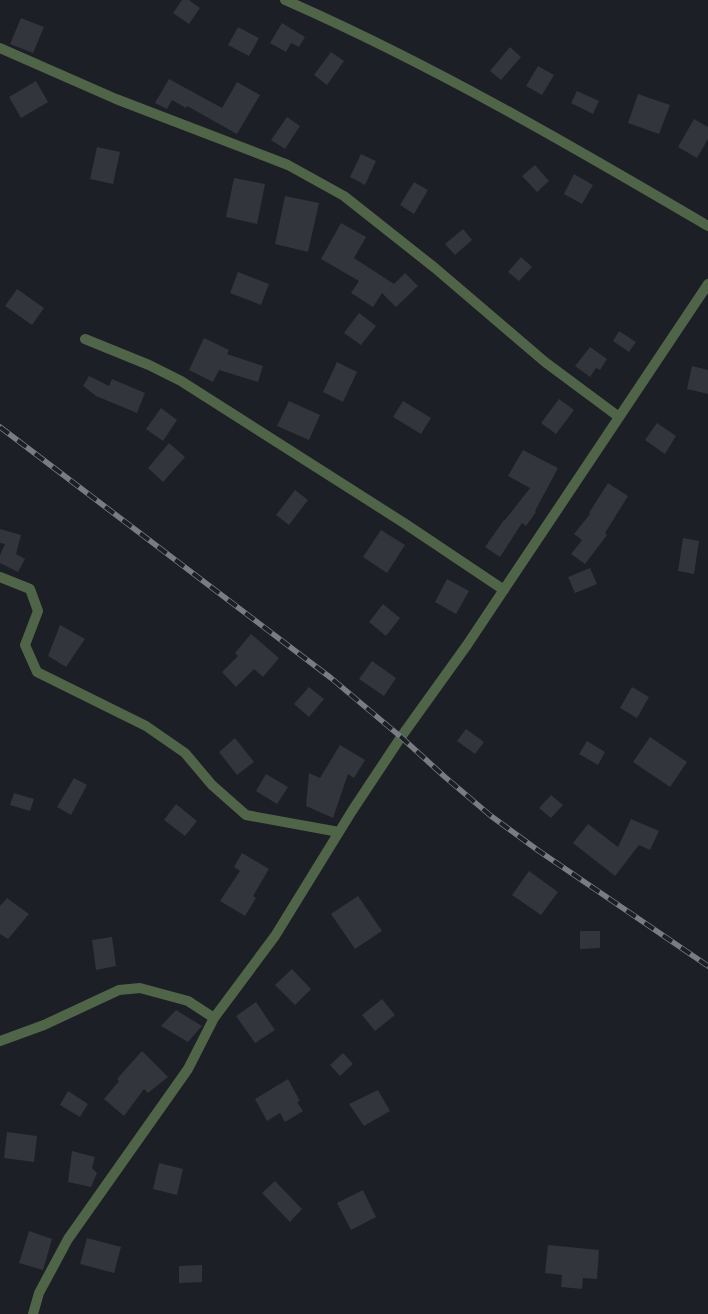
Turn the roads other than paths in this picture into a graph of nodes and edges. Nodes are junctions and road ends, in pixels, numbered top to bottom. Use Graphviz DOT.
graph roads {
  1 [pos="285,0"];
  2 [pos="0,48"];
  3 [pos="708,226"];
  4 [pos="708,284"];
  5 [pos="85,339"];
  6 [pos="619,417"];
  7 [pos="0,577"];
  8 [pos="504,590"];
  9 [pos="339,832"];
  10 [pos="214,1018"];
  11 [pos="0,1041"];
  12 [pos="33,1314"];
  1 -- 3 [label="street"];
  2 -- 6 [label="street"];
  4 -- 6 [label="street"];
  5 -- 8 [label="street"];
  6 -- 8 [label="street"];
  7 -- 9 [label="street"];
  8 -- 9 [label="street"];
  9 -- 10 [label="street"];
  10 -- 11 [label="street"];
  10 -- 12 [label="street"];
}
